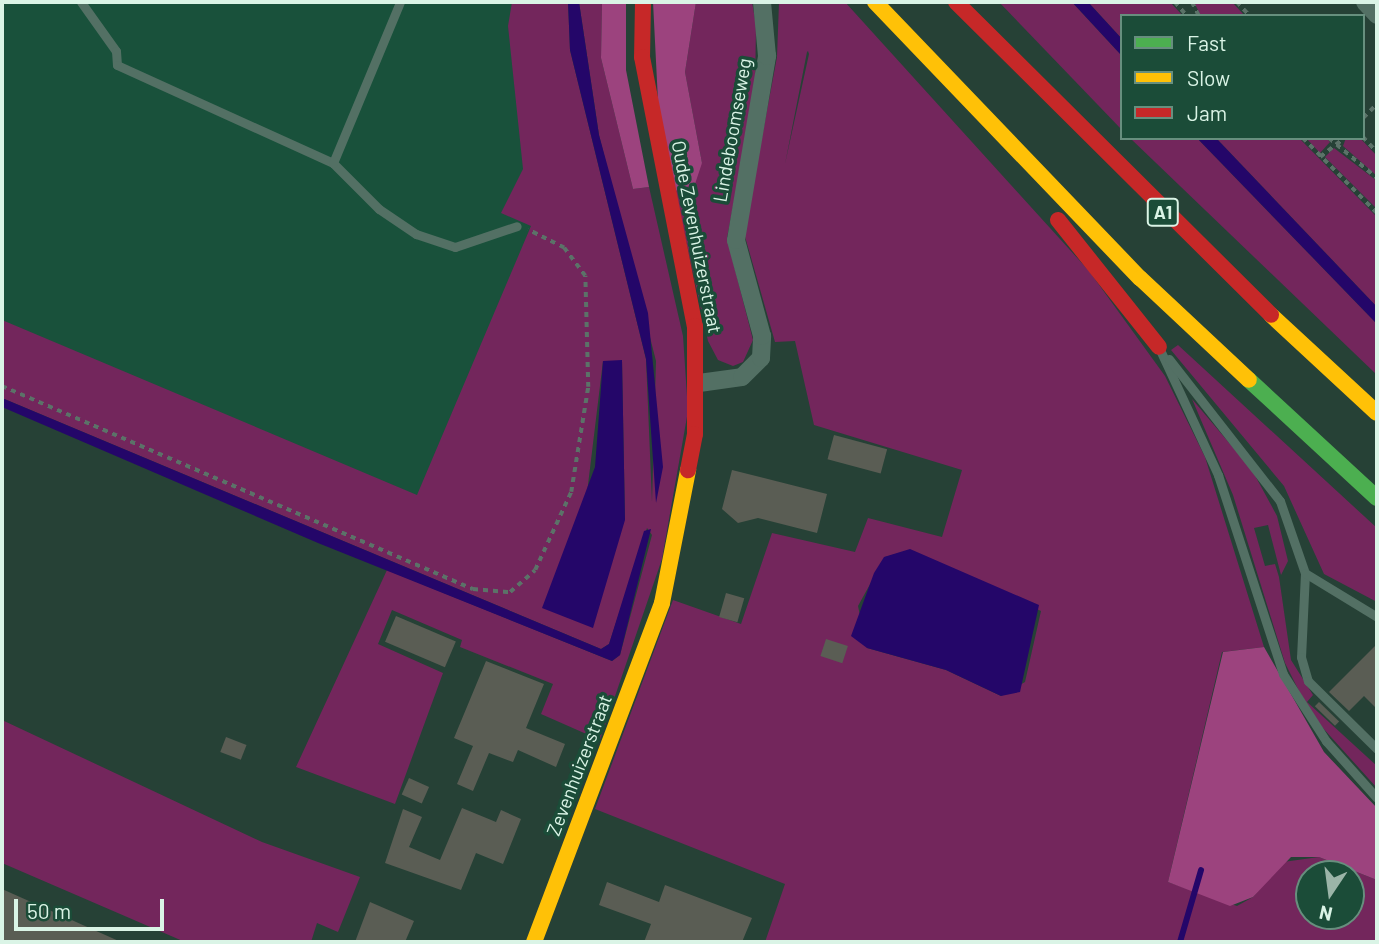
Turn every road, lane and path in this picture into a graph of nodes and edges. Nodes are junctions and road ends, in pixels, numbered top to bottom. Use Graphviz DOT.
graph roads {
  1 [pos="81,2"];
  2 [pos="400,2"];
  3 [pos="643,2"];
  4 [pos="762,2"];
  5 [pos="875,2"];
  6 [pos="956,2"];
  7 [pos="1365,2"];
  8 [pos="1377,15"];
  9 [pos="997,133"];
  10 [pos="1365,139"];
  11 [pos="1305,140"];
  12 [pos="1331,140"];
  13 [pos="1341,140"];
  14 [pos="1336,144"];
  15 [pos="1377,152"];
  16 [pos="1320,157"];
  17 [pos="333,163"];
  18 [pos="1377,178"];
  19 [pos="1377,213"];
  20 [pos="517,226"];
  21 [pos="1159,347"];
  22 [pos="699,383"];
  23 [pos="2,386"];
  24 [pos="1377,413"];
  25 [pos="1377,498"];
  26 [pos="1305,573"];
  27 [pos="662,603"];
  28 [pos="1377,617"];
  29 [pos="1377,749"];
  30 [pos="1377,798"];
  31 [pos="534,942"];
  1 -- 17 [label="lane"];
  2 -- 17 [label="lane"];
  3 -- 22 [label="main road, Oude Zevenhuizerstraat"];
  4 -- 22 [label="street, Lindeboomseweg"];
  5 -- 9 [label="main road"];
  6 -- 24 [label="main road, A1"];
  7 -- 8 [label="street"];
  9 -- 21 [label="main road"];
  9 -- 25 [label="main road"];
  10 -- 15 [label="path"];
  11 -- 16 [label="path"];
  12 -- 14 [label="path"];
  13 -- 14 [label="path"];
  14 -- 16 [label="path"];
  14 -- 18 [label="path"];
  16 -- 19 [label="path"];
  17 -- 20 [label="lane"];
  20 -- 23 [label="path"];
  21 -- 26 [label="lane"];
  21 -- 30 [label="lane"];
  22 -- 27 [label="main road, Oude Zevenhuizerstraat"];
  26 -- 28 [label="lane"];
  26 -- 29 [label="lane"];
  27 -- 31 [label="main road, Zevenhuizerstraat"];
}
